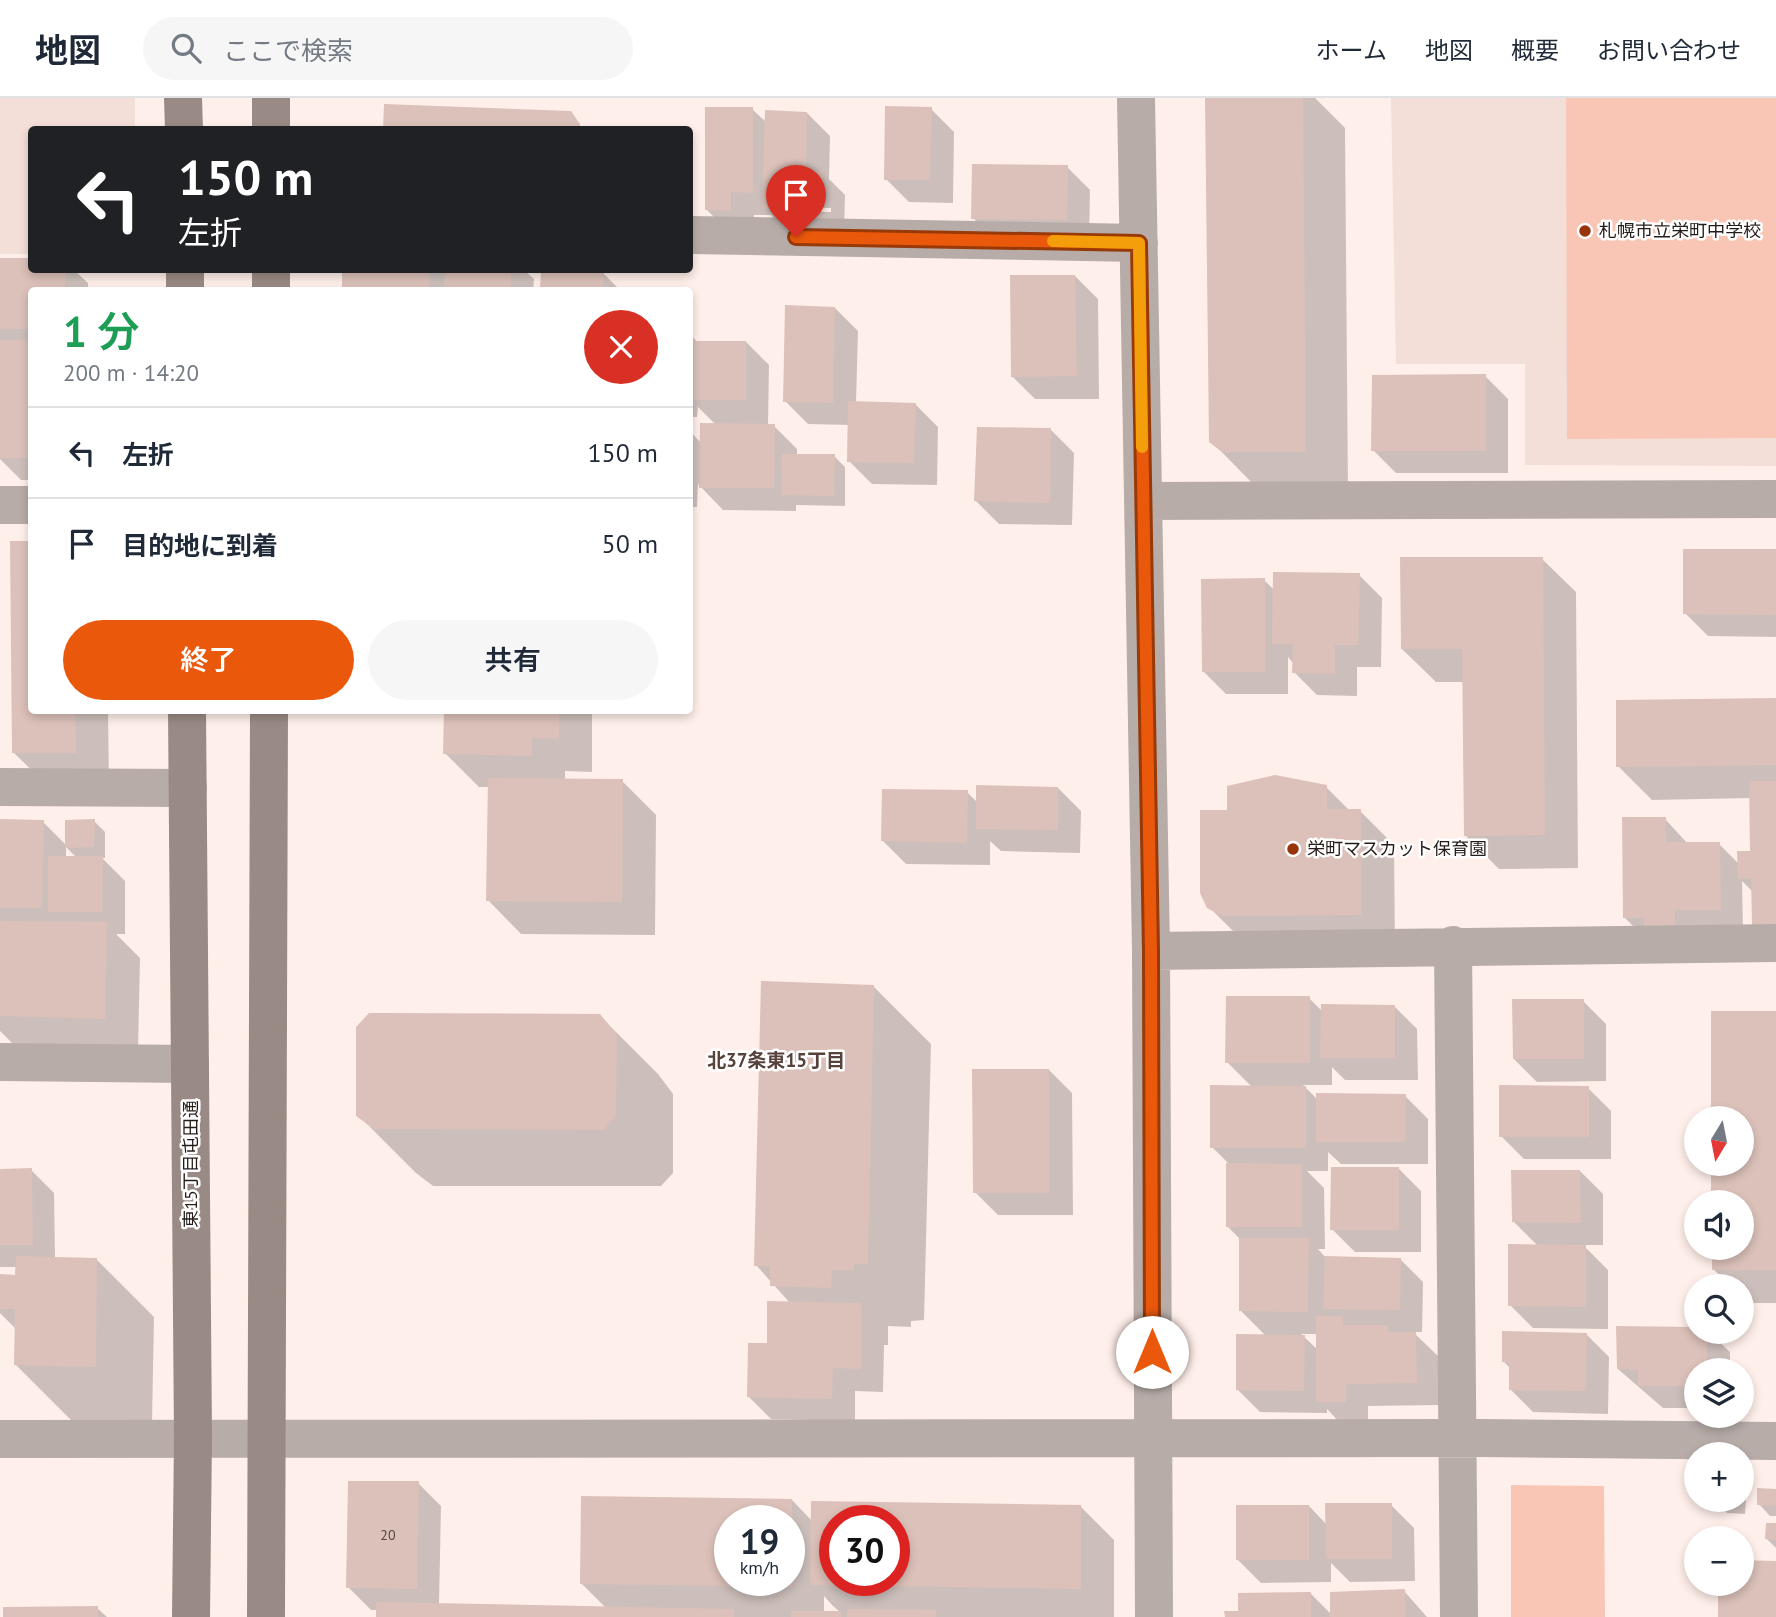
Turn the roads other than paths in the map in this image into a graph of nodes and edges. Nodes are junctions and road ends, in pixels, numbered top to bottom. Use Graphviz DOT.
graph roads {
  1 [pos="183,98"];
  2 [pos="271,98"];
  3 [pos="1136,98"];
  4 [pos="184,126"];
  5 [pos="271,126"];
  6 [pos="693,235"];
  7 [pos="1139,243"];
  8 [pos="1776,499"];
  9 [pos="1143,501"];
  10 [pos="0,505"];
  11 [pos="28,505"];
  12 [pos="187,714"];
  13 [pos="269,714"];
  14 [pos="0,787"];
  15 [pos="188,788"];
  16 [pos="1776,943"];
  17 [pos="1453,946"];
  18 [pos="1151,951"];
  19 [pos="0,1062"];
  20 [pos="190,1064"];
  21 [pos="193,1437"];
  22 [pos="1457,1438"];
  23 [pos="0,1439"];
  24 [pos="267,1439"];
  25 [pos="1152,1439"];
  26 [pos="1776,1441"];
  27 [pos="191,1617"];
  28 [pos="266,1617"];
  29 [pos="1154,1617"];
  30 [pos="1459,1617"];
  1 -- 4 [label="street"];
  2 -- 5 [label="street"];
  3 -- 7 [label="street"];
  6 -- 7 [label="street"];
  7 -- 9 [label="street"];
  8 -- 9 [label="street"];
  9 -- 18 [label="street"];
  10 -- 11 [label="street"];
  12 -- 15 [label="street, 東15丁目屯田通"];
  13 -- 24 [label="street"];
  14 -- 15 [label="street"];
  15 -- 20 [label="street, 東15丁目屯田通"];
  16 -- 17 [label="street"];
  17 -- 18 [label="street"];
  17 -- 22 [label="street"];
  18 -- 25 [label="street"];
  19 -- 20 [label="street"];
  20 -- 21 [label="street, 東15丁目屯田通"];
  21 -- 23 [label="street"];
  21 -- 24 [label="street"];
  21 -- 27 [label="street, 東15丁目屯田通"];
  22 -- 25 [label="street"];
  22 -- 26 [label="street"];
  22 -- 30 [label="street"];
  24 -- 25 [label="street"];
  24 -- 28 [label="street"];
  25 -- 29 [label="street"];
}
